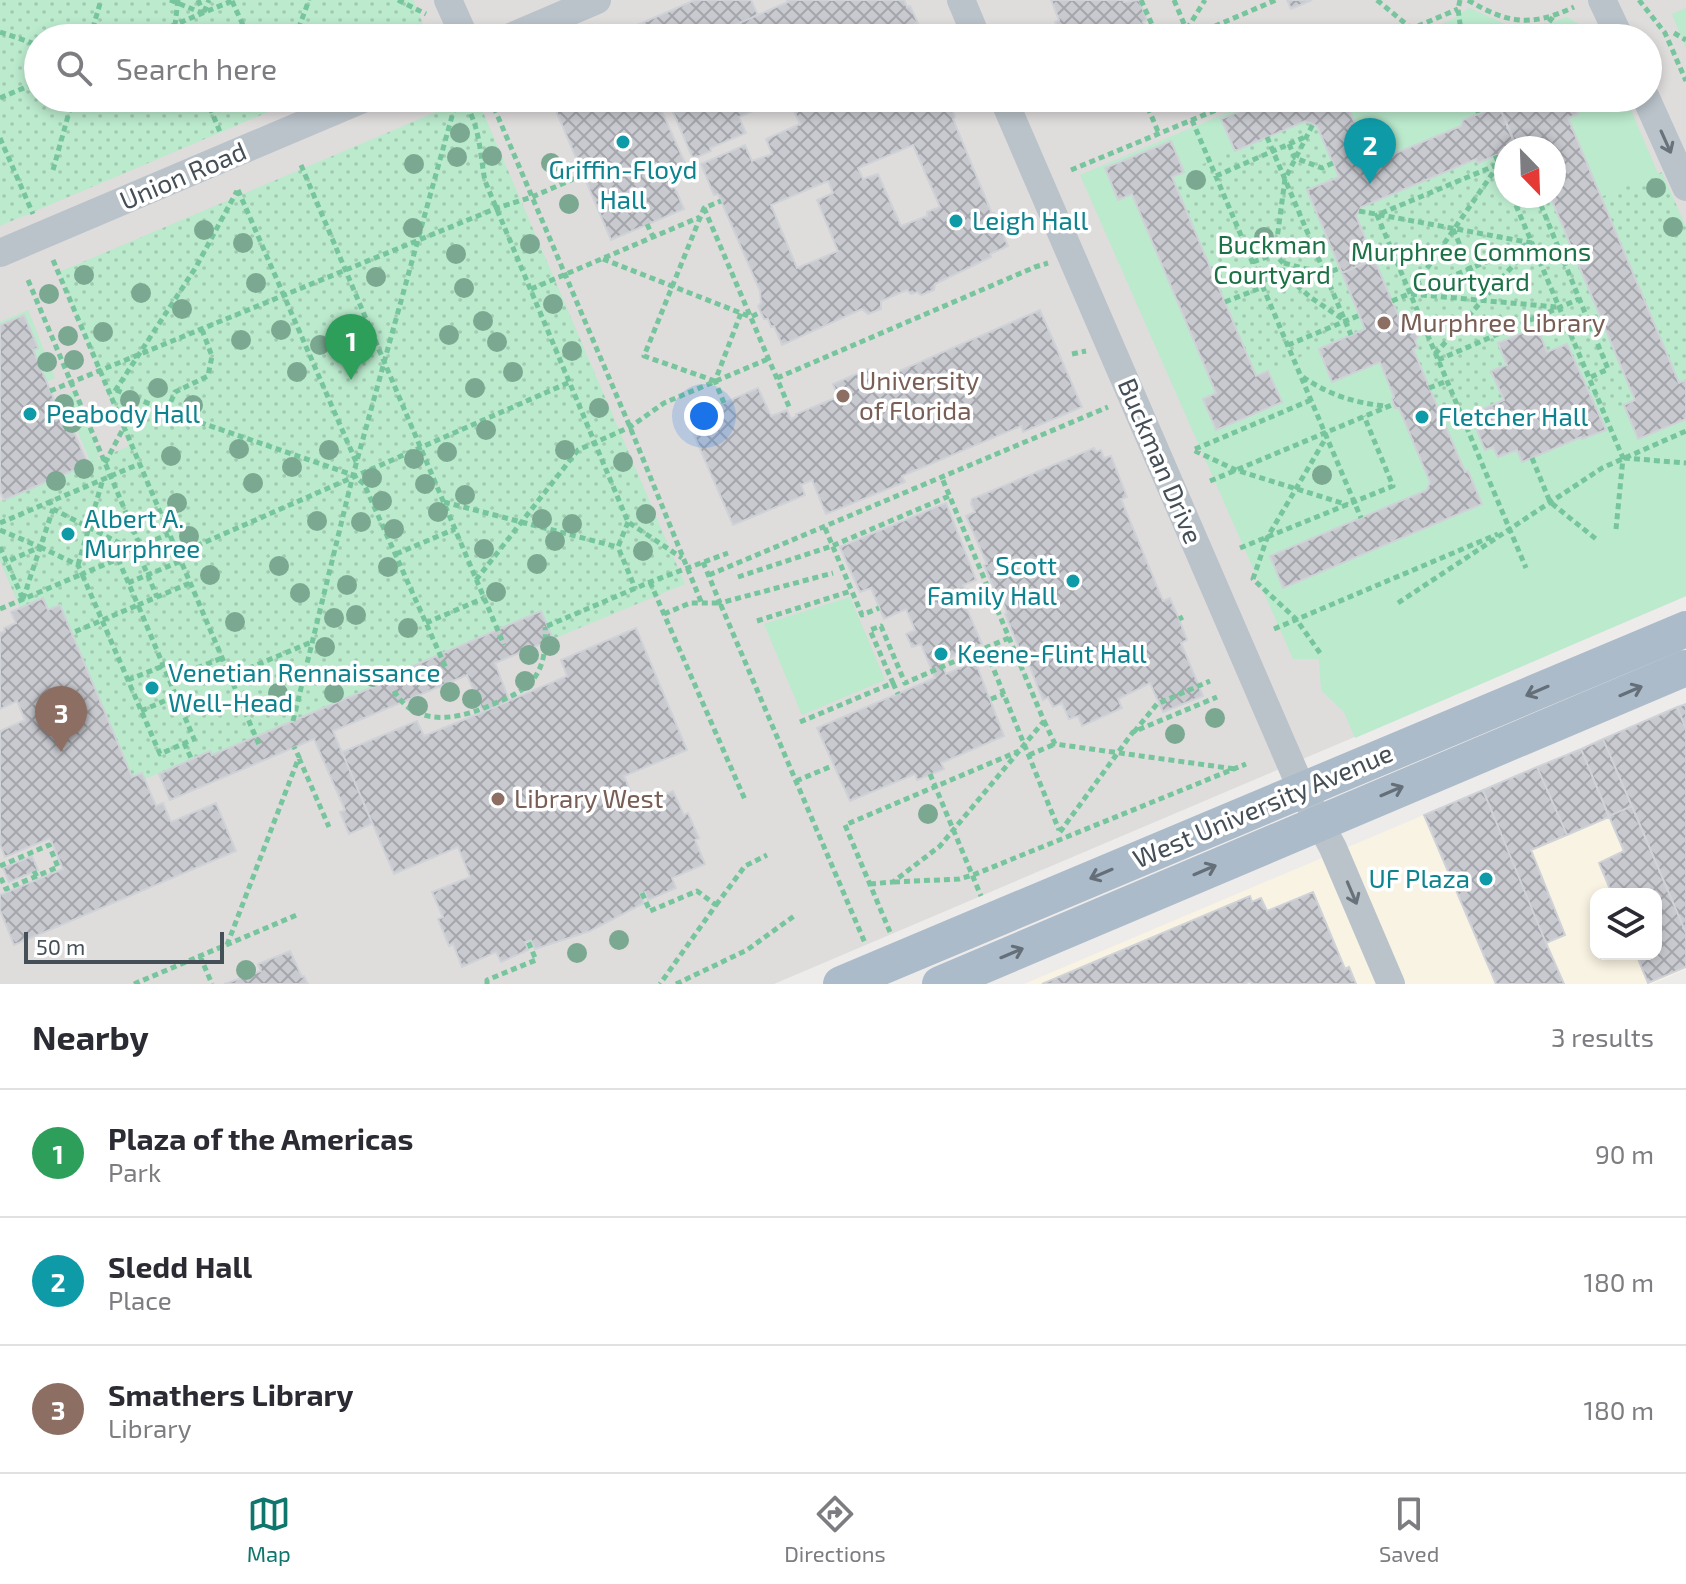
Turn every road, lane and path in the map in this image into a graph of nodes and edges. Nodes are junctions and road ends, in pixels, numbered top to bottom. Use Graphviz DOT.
graph roads {
  1 [pos="101,0"];
  2 [pos="170,0"];
  3 [pos="198,0"];
  4 [pos="209,0"];
  5 [pos="233,0"];
  6 [pos="309,0"];
  7 [pos="398,0"];
  8 [pos="597,0"];
  9 [pos="961,0"];
  10 [pos="1141,0"];
  11 [pos="1174,0"];
  12 [pos="1205,0"];
  13 [pos="1276,0"];
  14 [pos="1377,0"];
  15 [pos="1460,0"];
  16 [pos="1468,0"];
  17 [pos="1602,0"];
  18 [pos="1639,0"];
  19 [pos="178,2"];
  20 [pos="437,7"];
  21 [pos="1574,7"];
  22 [pos="1458,9"];
  23 [pos="203,13"];
  24 [pos="1554,16"];
  25 [pos="93,24"];
  26 [pos="175,24"];
  27 [pos="177,24"];
  28 [pos="243,24"];
  29 [pos="300,24"];
  30 [pos="452,24"];
  31 [pos="541,24"];
  32 [pos="971,24"];
  33 [pos="1152,24"];
  34 [pos="1185,24"];
  35 [pos="1190,24"];
  36 [pos="1221,24"];
  37 [pos="1406,24"];
  38 [pos="1424,24"];
  39 [pos="1460,24"];
  40 [pos="1548,24"];
  41 [pos="1613,24"];
  42 [pos="1658,24"];
  43 [pos="1662,29"];
  44 [pos="0,32"];
  45 [pos="1674,33"];
  46 [pos="24,40"];
  47 [pos="1686,40"];
  48 [pos="1686,81"];
  49 [pos="24,88"];
  50 [pos="0,98"];
  51 [pos="69,112"];
  52 [pos="212,112"];
  53 [pos="332,112"];
  54 [pos="454,112"];
  55 [pos="469,112"];
  56 [pos="496,112"];
  57 [pos="1009,112"];
  58 [pos="1150,112"];
  59 [pos="1211,112"];
  60 [pos="1652,112"];
  61 [pos="1192,120"];
  62 [pos="1313,124"];
  63 [pos="220,132"];
  64 [pos="1159,134"];
  65 [pos="1267,137"];
  66 [pos="1306,137"];
  67 [pos="0,138"];
  68 [pos="1289,144"];
  69 [pos="1273,151"];
  70 [pos="1295,158"];
  71 [pos="1333,163"];
  72 [pos="301,165"];
  73 [pos="1494,166"];
  74 [pos="53,170"];
  75 [pos="1071,170"];
  76 [pos="1494,171"];
  77 [pos="585,174"];
  78 [pos="1216,176"];
  79 [pos="1285,179"];
  80 [pos="1686,187"];
  81 [pos="532,197"];
  82 [pos="721,201"];
  83 [pos="497,208"];
  84 [pos="704,208"];
  85 [pos="1518,208"];
  86 [pos="1542,208"];
  87 [pos="1359,211"];
  88 [pos="1377,215"];
  89 [pos="701,216"];
  90 [pos="647,224"];
  91 [pos="1453,229"];
  92 [pos="42,236"];
  93 [pos="653,237"];
  94 [pos="417,240"];
  95 [pos="1532,243"];
  96 [pos="0,253"];
  97 [pos="1275,254"];
  98 [pos="603,259"];
  99 [pos="1253,262"];
  100 [pos="1283,263"];
  101 [pos="1035,267"];
  102 [pos="1340,268"];
  103 [pos="1470,268"];
  104 [pos="346,270"];
  105 [pos="1282,272"];
  106 [pos="1325,274"];
  107 [pos="565,275"];
  108 [pos="28,280"];
  109 [pos="1262,284"];
  110 [pos="673,285"];
  111 [pos="531,289"];
  112 [pos="1410,294"];
  113 [pos="284,296"];
  114 [pos="1579,299"];
  115 [pos="1484,300"];
  116 [pos="1392,301"];
  117 [pos="1225,302"];
  118 [pos="1560,308"];
  119 [pos="761,312"];
  120 [pos="741,313"];
  121 [pos="1360,315"];
  122 [pos="751,317"];
  123 [pos="1345,321"];
  124 [pos="202,330"];
  125 [pos="1351,335"];
  126 [pos="1288,345"];
  127 [pos="137,355"];
  128 [pos="1437,357"];
  129 [pos="768,359"];
  130 [pos="384,363"];
  131 [pos="99,371"];
  132 [pos="1301,376"];
  133 [pos="777,378"];
  134 [pos="1589,378"];
  135 [pos="715,381"];
  136 [pos="1447,381"];
  137 [pos="71,382"];
  138 [pos="570,382"];
  139 [pos="1429,388"];
  140 [pos="116,390"];
  141 [pos="50,391"];
  142 [pos="109,393"];
  143 [pos="1311,400"];
  144 [pos="724,403"];
  145 [pos="1113,405"];
  146 [pos="790,409"];
  147 [pos="167,411"];
  148 [pos="1364,416"];
  149 [pos="124,427"];
  150 [pos="630,427"];
  151 [pos="1686,431"];
  152 [pos="1326,434"];
  153 [pos="596,442"];
  154 [pos="420,446"];
  155 [pos="1532,458"];
  156 [pos="1623,458"];
  157 [pos="1686,463"];
  158 [pos="105,464"];
  159 [pos="139,464"];
  160 [pos="357,464"];
  161 [pos="1236,470"];
  162 [pos="353,475"];
  163 [pos="106,477"];
  164 [pos="942,478"];
  165 [pos="1210,481"];
  166 [pos="1294,489"];
  167 [pos="949,496"];
  168 [pos="50,502"];
  169 [pos="444,502"];
  170 [pos="1550,502"];
  171 [pos="1352,504"];
  172 [pos="53,509"];
  173 [pos="1361,518"];
  174 [pos="628,522"];
  175 [pos="0,523"];
  176 [pos="523,523"];
  177 [pos="88,527"];
  178 [pos="825,528"];
  179 [pos="455,529"];
  180 [pos="1510,529"];
  181 [pos="1616,529"];
  182 [pos="0,530"];
  183 [pos="169,534"];
  184 [pos="1267,538"];
  185 [pos="1596,539"];
  186 [pos="832,546"];
  187 [pos="0,547"];
  188 [pos="40,547"];
  189 [pos="618,547"];
  190 [pos="136,548"];
  191 [pos="1240,548"];
  192 [pos="728,553"];
  193 [pos="178,554"];
  194 [pos="396,554"];
  195 [pos="683,558"];
  196 [pos="118,559"];
  197 [pos="181,561"];
  198 [pos="6,562"];
  199 [pos="703,562"];
  200 [pos="78,565"];
  201 [pos="687,567"];
  202 [pos="1526,568"];
  203 [pos="833,573"];
  204 [pos="82,574"];
  205 [pos="148,575"];
  206 [pos="709,575"];
  207 [pos="738,577"];
  208 [pos="476,580"];
  209 [pos="650,582"];
  210 [pos="128,583"];
  211 [pos="190,583"];
  212 [pos="635,588"];
  213 [pos="851,591"];
  214 [pos="157,597"];
  215 [pos="484,598"];
  216 [pos="23,599"];
  217 [pos="720,603"];
  218 [pos="1398,603"];
  219 [pos="702,604"];
  220 [pos="138,605"];
  221 [pos="879,608"];
  222 [pos="0,609"];
  223 [pos="664,614"];
  224 [pos="1296,619"];
  225 [pos="102,621"];
  226 [pos="757,621"];
  227 [pos="426,623"];
  228 [pos="1274,629"];
  229 [pos="1686,629"];
  230 [pos="72,633"];
  231 [pos="1009,638"];
  232 [pos="314,641"];
  233 [pos="504,645"];
  234 [pos="985,648"];
  235 [pos="1320,653"];
  236 [pos="222,658"];
  237 [pos="163,666"];
  238 [pos="446,668"];
  239 [pos="1686,668"];
  240 [pos="230,676"];
  241 [pos="169,679"];
  242 [pos="128,680"];
  243 [pos="1210,681"];
  244 [pos="893,683"];
  245 [pos="394,691"];
  246 [pos="898,694"];
  247 [pos="1004,694"];
  248 [pos="176,696"];
  249 [pos="1217,697"];
  250 [pos="991,699"];
  251 [pos="141,711"];
  252 [pos="293,721"];
  253 [pos="1044,721"];
  254 [pos="800,722"];
  255 [pos="1133,732"];
  256 [pos="184,743"];
  257 [pos="1055,744"];
  258 [pos="1025,745"];
  259 [pos="260,747"];
  260 [pos="294,747"];
  261 [pos="1020,751"];
  262 [pos="1118,752"];
  263 [pos="1029,755"];
  264 [pos="299,757"];
  265 [pos="192,760"];
  266 [pos="1246,764"];
  267 [pos="832,766"];
  268 [pos="1236,769"];
  269 [pos="930,774"];
  270 [pos="796,781"];
  271 [pos="935,787"];
  272 [pos="1302,790"];
  273 [pos="746,802"];
  274 [pos="1320,822"];
  275 [pos="329,827"];
  276 [pos="1059,830"];
  277 [pos="954,831"];
  278 [pos="1063,839"];
  279 [pos="767,855"];
  280 [pos="0,866"];
  281 [pos="34,871"];
  282 [pos="973,875"];
  283 [pos="2,876"];
  284 [pos="38,879"];
  285 [pos="893,882"];
  286 [pos="870,884"];
  287 [pos="642,893"];
  288 [pos="983,900"];
  289 [pos="716,905"];
  290 [pos="299,914"];
  291 [pos="794,916"];
  292 [pos="893,938"];
  293 [pos="528,941"];
  294 [pos="227,945"];
  295 [pos="200,956"];
  296 [pos="855,978"];
  297 [pos="134,984"];
  298 [pos="212,984"];
  299 [pos="487,984"];
  300 [pos="660,984"];
  301 [pos="676,984"];
  302 [pos="940,984"];
  303 [pos="1391,984"];
  1 -- 25 [label="path"];
  2 -- 19 [label="path"];
  3 -- 23 [label="path"];
  4 -- 23 [label="path"];
  5 -- 23 [label="path"];
  5 -- 28 [label="path"];
  6 -- 29 [label="path"];
  7 -- 20 [label="path"];
  8 -- 31 [label="street"];
  9 -- 32 [label="street"];
  10 -- 33 [label="path"];
  11 -- 34 [label="path"];
  12 -- 35 [label="path"];
  13 -- 36 [label="path"];
  14 -- 37 [label="path"];
  15 -- 22 [label="path"];
  16 -- 24 [label="path"];
  17 -- 41 [label="street"];
  18 -- 42 [label="path"];
  19 -- 23 [label="path"];
  19 -- 26 [label="path"];
  20 -- 30 [label="street"];
  21 -- 24 [label="path"];
  22 -- 38 [label="path"];
  22 -- 39 [label="path"];
  23 -- 27 [label="path"];
  24 -- 40 [label="path"];
  43 -- 48 [label="path"];
  44 -- 46 [label="path"];
  45 -- 47 [label="path"];
  49 -- 50 [label="path"];
  51 -- 74 [label="path"];
  52 -- 63 [label="path"];
  53 -- 92 [label="street, Union Road"];
  54 -- 94 [label="path"];
  55 -- 83 [label="path"];
  56 -- 81 [label="path"];
  57 -- 272 [label="street, Buckman Drive"];
  58 -- 64 [label="path"];
  59 -- 61 [label="path"];
  60 -- 80 [label="street, one-way"];
  61 -- 64 [label="path"];
  61 -- 78 [label="path"];
  62 -- 66 [label="path"];
  64 -- 75 [label="path"];
  65 -- 69 [label="path"];
  66 -- 68 [label="path"];
  66 -- 70 [label="path"];
  67 -- 92 [label="path"];
  68 -- 69 [label="path"];
  68 -- 70 [label="path"];
  69 -- 78 [label="path"];
  69 -- 79 [label="path"];
  70 -- 71 [label="path"];
  70 -- 79 [label="path"];
  72 -- 104 [label="path"];
  73 -- 88 [label="path"];
  76 -- 91 [label="path"];
  77 -- 81 [label="path"];
  78 -- 99 [label="path"];
  79 -- 97 [label="path"];
  79 -- 106 [label="path"];
  81 -- 83 [label="path"];
  81 -- 107 [label="path"];
  82 -- 84 [label="path"];
  83 -- 94 [label="path"];
  83 -- 111 [label="path"];
  84 -- 89 [label="path"];
  84 -- 122 [label="path"];
  85 -- 95 [label="path"];
  86 -- 114 [label="path"];
  87 -- 88 [label="path"];
  88 -- 91 [label="path"];
  88 -- 112 [label="path"];
  89 -- 93 [label="path"];
  89 -- 110 [label="path"];
  90 -- 93 [label="path"];
  91 -- 95 [label="path"];
  91 -- 103 [label="path"];
  91 -- 112 [label="path"];
  92 -- 96 [label="street, Union Road"];
  92 -- 131 [label="path"];
  93 -- 98 [label="path"];
  94 -- 104 [label="path"];
  94 -- 130 [label="path"];
  95 -- 103 [label="path"];
  95 -- 115 [label="path"];
  95 -- 118 [label="path"];
  97 -- 99 [label="path"];
  97 -- 100 [label="path"];
  98 -- 107 [label="path"];
  98 -- 110 [label="path"];
  99 -- 109 [label="path"];
  100 -- 105 [label="path"];
  100 -- 106 [label="path"];
  101 -- 133 [label="path"];
  102 -- 106 [label="path"];
  103 -- 112 [label="path"];
  103 -- 115 [label="path"];
  104 -- 113 [label="path"];
  104 -- 130 [label="path"];
  105 -- 109 [label="path"];
  105 -- 123 [label="path"];
  106 -- 123 [label="path"];
  107 -- 111 [label="path"];
  107 -- 150 [label="path"];
  108 -- 137 [label="path"];
  109 -- 117 [label="path"];
  109 -- 126 [label="path"];
  110 -- 120 [label="path"];
  110 -- 135 [label="path"];
  111 -- 138 [label="path"];
  112 -- 115 [label="path"];
  112 -- 116 [label="path"];
  112 -- 128 [label="path"];
  113 -- 124 [label="path"];
  113 -- 127 [label="path"];
  113 -- 160 [label="path"];
  114 -- 118 [label="path"];
  114 -- 134 [label="path"];
  115 -- 118 [label="path"];
  115 -- 128 [label="path"];
  118 -- 128 [label="path"];
  118 -- 134 [label="path"];
  119 -- 122 [label="path"];
  120 -- 122 [label="path"];
  120 -- 135 [label="path"];
  121 -- 123 [label="path"];
  122 -- 129 [label="path"];
  123 -- 125 [label="path"];
  123 -- 126 [label="path"];
  124 -- 127 [label="path"];
  124 -- 147 [label="path"];
  126 -- 132 [label="path"];
  127 -- 131 [label="path"];
  127 -- 140 [label="path"];
  128 -- 136 [label="path"];
  129 -- 133 [label="path"];
  129 -- 135 [label="path"];
  130 -- 154 [label="path"];
  130 -- 160 [label="path"];
  131 -- 137 [label="path"];
  131 -- 142 [label="path"];
  132 -- 143 [label="path"];
  132 -- 148 [label="path"];
  133 -- 146 [label="path"];
  134 -- 156 [label="path"];
  135 -- 144 [label="path"];
  135 -- 150 [label="path"];
  136 -- 139 [label="path"];
  136 -- 180 [label="path"];
  137 -- 141 [label="path"];
  137 -- 158 [label="path"];
  138 -- 153 [label="path"];
  138 -- 154 [label="path"];
  140 -- 142 [label="path"];
  140 -- 147 [label="path"];
  142 -- 149 [label="path"];
  143 -- 152 [label="path"];
  143 -- 161 [label="path"];
  145 -- 164 [label="path"];
  147 -- 162 [label="path"];
  148 -- 152 [label="path"];
  148 -- 171 [label="path"];
  149 -- 158 [label="path"];
  149 -- 159 [label="path"];
  150 -- 153 [label="path"];
  150 -- 195 [label="path"];
  151 -- 156 [label="path"];
  152 -- 161 [label="path"];
  152 -- 166 [label="path"];
  152 -- 171 [label="path"];
  153 -- 174 [label="path"];
  153 -- 176 [label="path"];
  154 -- 162 [label="path"];
  154 -- 169 [label="path"];
  155 -- 170 [label="path"];
  156 -- 157 [label="path"];
  156 -- 170 [label="path"];
  156 -- 181 [label="path"];
  158 -- 163 [label="path"];
  159 -- 163 [label="path"];
  159 -- 183 [label="path"];
  160 -- 162 [label="path"];
  161 -- 165 [label="path"];
  161 -- 166 [label="path"];
  162 -- 193 [label="path"];
  162 -- 194 [label="path"];
  162 -- 232 [label="path"];
  163 -- 168 [label="path"];
  163 -- 177 [label="path"];
  163 -- 190 [label="path"];
  164 -- 167 [label="path"];
  164 -- 178 [label="path"];
  166 -- 171 [label="path"];
  166 -- 184 [label="path"];
  167 -- 186 [label="path"];
  167 -- 231 [label="path"];
  168 -- 172 [label="path"];
  168 -- 175 [label="path"];
  169 -- 176 [label="path"];
  169 -- 179 [label="path"];
  170 -- 180 [label="path"];
  170 -- 185 [label="path"];
  171 -- 173 [label="path"];
  171 -- 184 [label="path"];
  172 -- 177 [label="path"];
  172 -- 188 [label="path"];
  174 -- 189 [label="path"];
  174 -- 195 [label="path"];
  176 -- 189 [label="path"];
  176 -- 208 [label="path"];
  177 -- 190 [label="path"];
  177 -- 200 [label="path"];
  178 -- 186 [label="path"];
  178 -- 206 [label="path"];
  179 -- 194 [label="path"];
  179 -- 208 [label="path"];
  180 -- 202 [label="path"];
  180 -- 218 [label="path"];
  180 -- 224 [label="path"];
  182 -- 188 [label="path"];
  183 -- 190 [label="path"];
  183 -- 193 [label="path"];
  184 -- 191 [label="path"];
  184 -- 224 [label="path"];
  186 -- 207 [label="path"];
  186 -- 213 [label="path"];
  187 -- 198 [label="path"];
  188 -- 198 [label="path"];
  188 -- 200 [label="path"];
  188 -- 216 [label="path"];
  189 -- 212 [label="path"];
  190 -- 196 [label="path"];
  190 -- 205 [label="path"];
  192 -- 199 [label="path"];
  193 -- 197 [label="path"];
  194 -- 227 [label="path"];
  195 -- 201 [label="path"];
  196 -- 204 [label="path"];
  196 -- 210 [label="path"];
  197 -- 205 [label="path"];
  197 -- 211 [label="path"];
  198 -- 216 [label="path"];
  199 -- 201 [label="path"];
  199 -- 206 [label="path"];
  200 -- 204 [label="path"];
  201 -- 209 [label="path"];
  201 -- 219 [label="path"];
  203 -- 217 [label="path"];
  204 -- 216 [label="path"];
  204 -- 225 [label="path"];
  205 -- 210 [label="path"];
  205 -- 214 [label="path"];
  206 -- 217 [label="path"];
  208 -- 215 [label="path"];
  209 -- 212 [label="path"];
  209 -- 223 [label="path"];
  210 -- 220 [label="path"];
  211 -- 214 [label="path"];
  211 -- 236 [label="path"];
  212 -- 245 [label="path"];
  213 -- 221 [label="path"];
  213 -- 226 [label="path"];
  214 -- 220 [label="path"];
  215 -- 227 [label="path"];
  215 -- 233 [label="path"];
  216 -- 222 [label="path"];
  217 -- 219 [label="path"];
  217 -- 270 [label="path"];
  219 -- 223 [label="path"];
  220 -- 225 [label="path"];
  220 -- 237 [label="path"];
  223 -- 273 [label="path"];
  224 -- 228 [label="path"];
  224 -- 235 [label="path"];
  225 -- 230 [label="path"];
  225 -- 242 [label="path"];
  227 -- 238 [label="path"];
  229 -- 272 [label="main road, West University Avenue, one-way"];
  231 -- 234 [label="path"];
  231 -- 253 [label="path"];
  232 -- 240 [label="path"];
  232 -- 252 [label="path"];
  234 -- 244 [label="path"];
  234 -- 247 [label="path"];
  236 -- 240 [label="path"];
  236 -- 241 [label="path"];
  237 -- 241 [label="path"];
  237 -- 242 [label="path"];
  274 -- 239 [label="main road, West University Avenue, one-way"];
  240 -- 259 [label="path"];
  241 -- 248 [label="path"];
  242 -- 251 [label="path"];
  243 -- 255 [label="path"];
  244 -- 246 [label="path"];
  244 -- 254 [label="path"];
  247 -- 250 [label="path"];
  247 -- 258 [label="path"];
  248 -- 251 [label="path"];
  248 -- 256 [label="path"];
  249 -- 255 [label="path"];
  251 -- 256 [label="path"];
  253 -- 257 [label="path"];
  253 -- 258 [label="path"];
  255 -- 262 [label="path"];
  256 -- 265 [label="path"];
  257 -- 262 [label="path"];
  257 -- 263 [label="path"];
  258 -- 261 [label="path"];
  258 -- 263 [label="path"];
  260 -- 264 [label="path"];
  261 -- 271 [label="path"];
  261 -- 277 [label="path"];
  262 -- 268 [label="path"];
  262 -- 276 [label="path"];
  263 -- 276 [label="path"];
  264 -- 275 [label="path"];
  264 -- 294 [label="path"];
  266 -- 268 [label="path"];
  267 -- 270 [label="path"];
  268 -- 278 [label="path"];
  269 -- 271 [label="path"];
  270 -- 296 [label="path"];
  271 -- 277 [label="path"];
  271 -- 286 [label="path"];
  272 -- 274 [label="street, Buckman Drive"];
  272 -- 296 [label="main road, West University Avenue, one-way"];
  302 -- 274 [label="main road, West University Avenue, one-way"];
  274 -- 303 [label="street, Buckman Drive, one-way"];
  276 -- 278 [label="path"];
  277 -- 282 [label="path"];
  277 -- 285 [label="path"];
  278 -- 282 [label="path"];
  279 -- 289 [label="path"];
  280 -- 283 [label="path"];
  281 -- 284 [label="path, bridge"];
  282 -- 285 [label="path"];
  282 -- 288 [label="path"];
  285 -- 286 [label="path"];
  286 -- 292 [label="path"];
  287 -- 289 [label="path"];
  289 -- 300 [label="path"];
  290 -- 294 [label="path"];
  291 -- 301 [label="path"];
  293 -- 299 [label="path"];
  294 -- 295 [label="path"];
  295 -- 297 [label="path"];
  295 -- 298 [label="path"];
}
